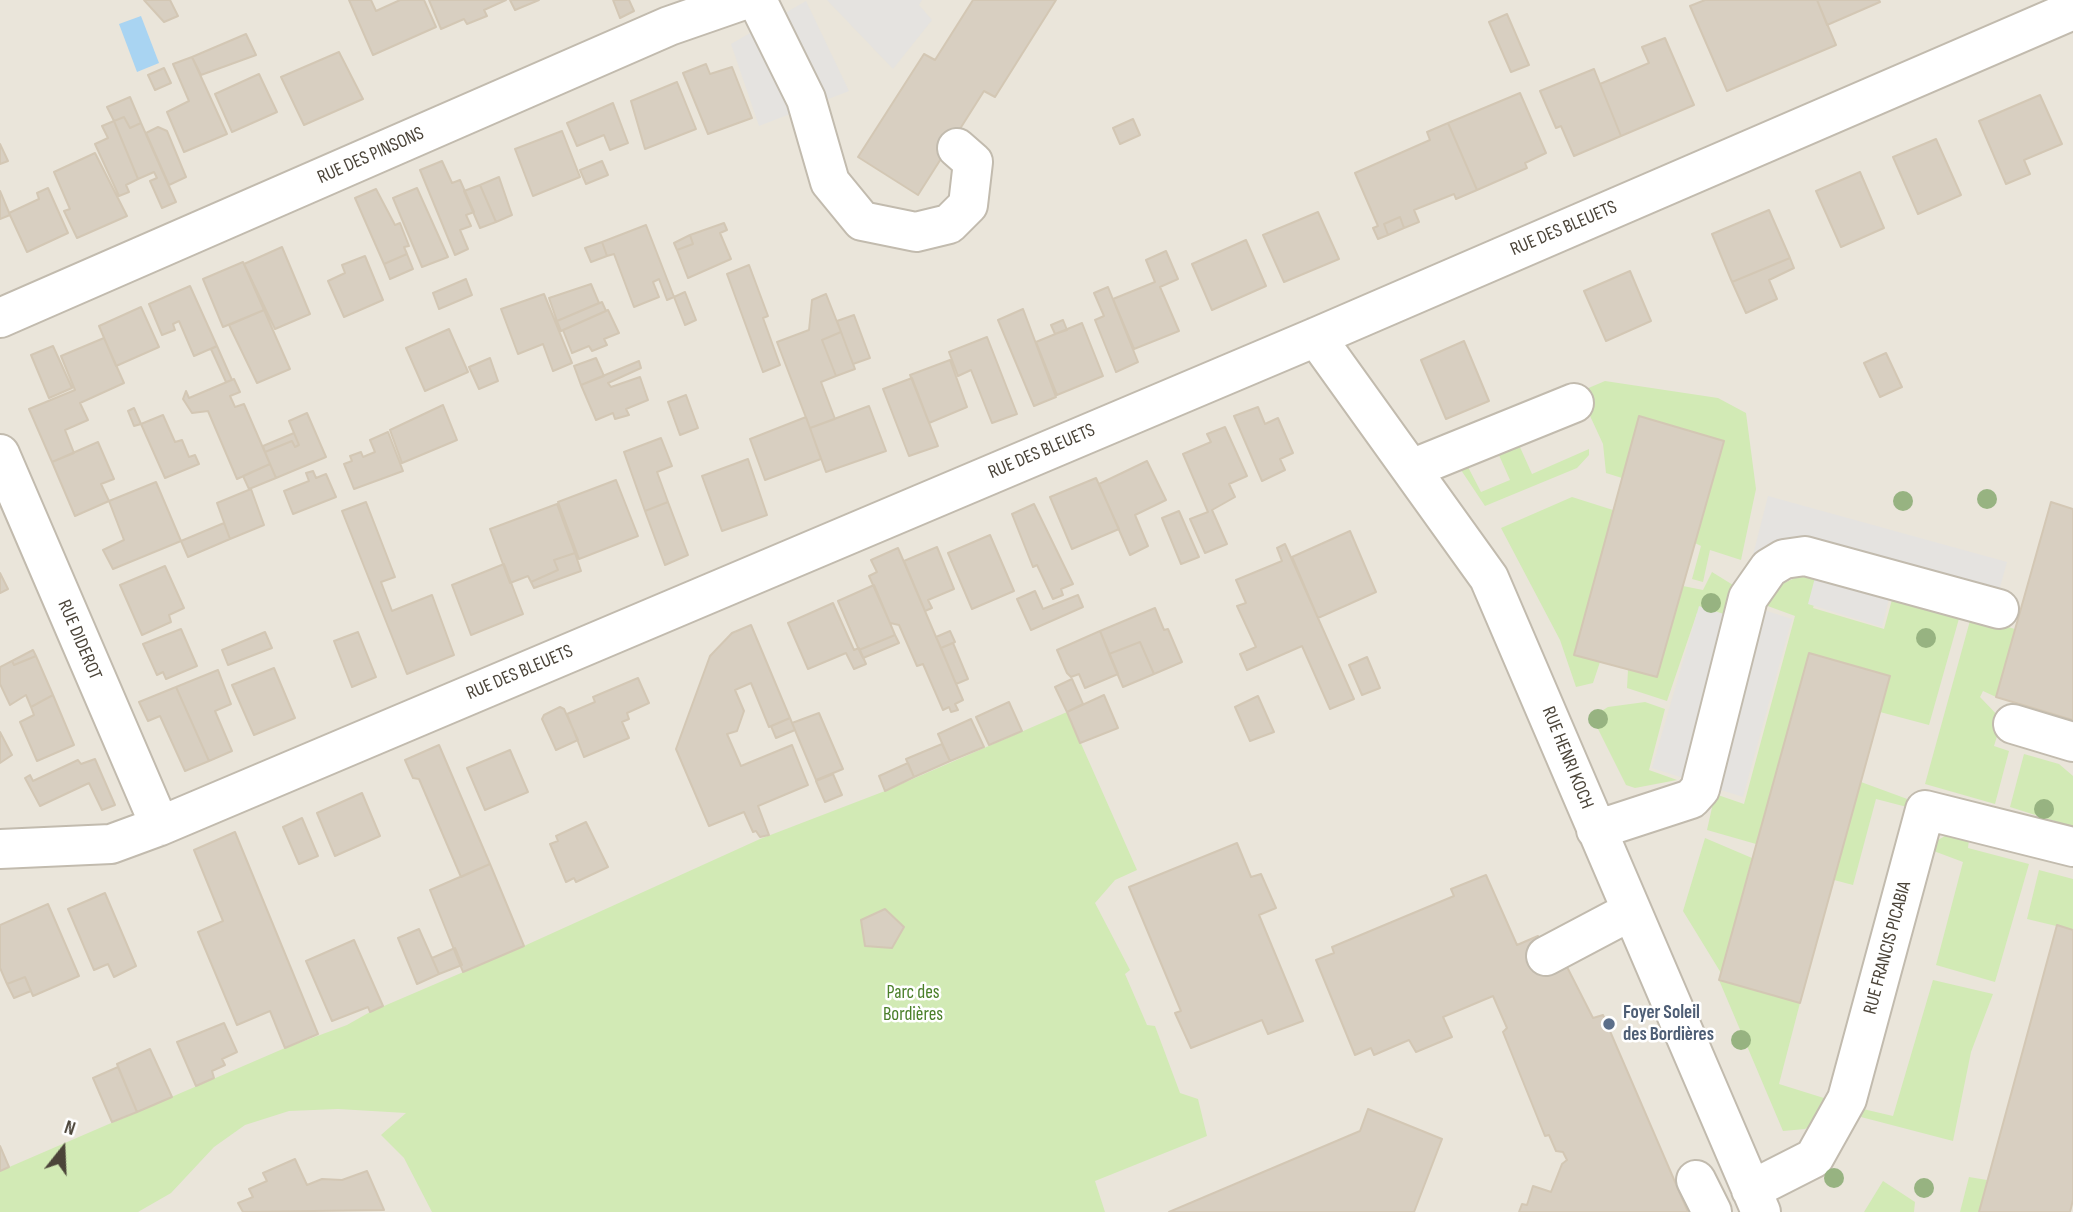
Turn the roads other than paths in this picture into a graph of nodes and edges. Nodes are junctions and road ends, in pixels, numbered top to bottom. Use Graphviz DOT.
graph roads {
  1 [pos="744,1"];
  2 [pos="2073,10"];
  3 [pos="957,148"];
  4 [pos="0,318"];
  5 [pos="1316,337"];
  6 [pos="1574,403"];
  7 [pos="0,454"];
  8 [pos="1411,469"];
  9 [pos="1999,609"];
  10 [pos="2013,724"];
  11 [pos="2073,742"];
  12 [pos="160,826"];
  13 [pos="1596,830"];
  14 [pos="2073,847"];
  15 [pos="0,849"];
  16 [pos="1631,911"];
  17 [pos="1546,956"];
  18 [pos="1756,1201"];
  1 -- 3 [label="street"];
  1 -- 4 [label="street, RUE DES PINSONS"];
  2 -- 5 [label="street, RUE DES BLEUETS"];
  5 -- 8 [label="street, RUE HENRI KOCH"];
  5 -- 12 [label="street, RUE DES BLEUETS"];
  6 -- 8 [label="street"];
  7 -- 12 [label="street, RUE DIDEROT"];
  8 -- 13 [label="street, RUE HENRI KOCH"];
  9 -- 13 [label="street"];
  10 -- 11 [label="street"];
  12 -- 15 [label="street, RUE DES BLEUETS"];
  13 -- 16 [label="street, RUE HENRI KOCH"];
  14 -- 18 [label="street, RUE FRANCIS PICABIA"];
  16 -- 17 [label="street"];
  16 -- 18 [label="street, RUE HENRI KOCH"];
}
